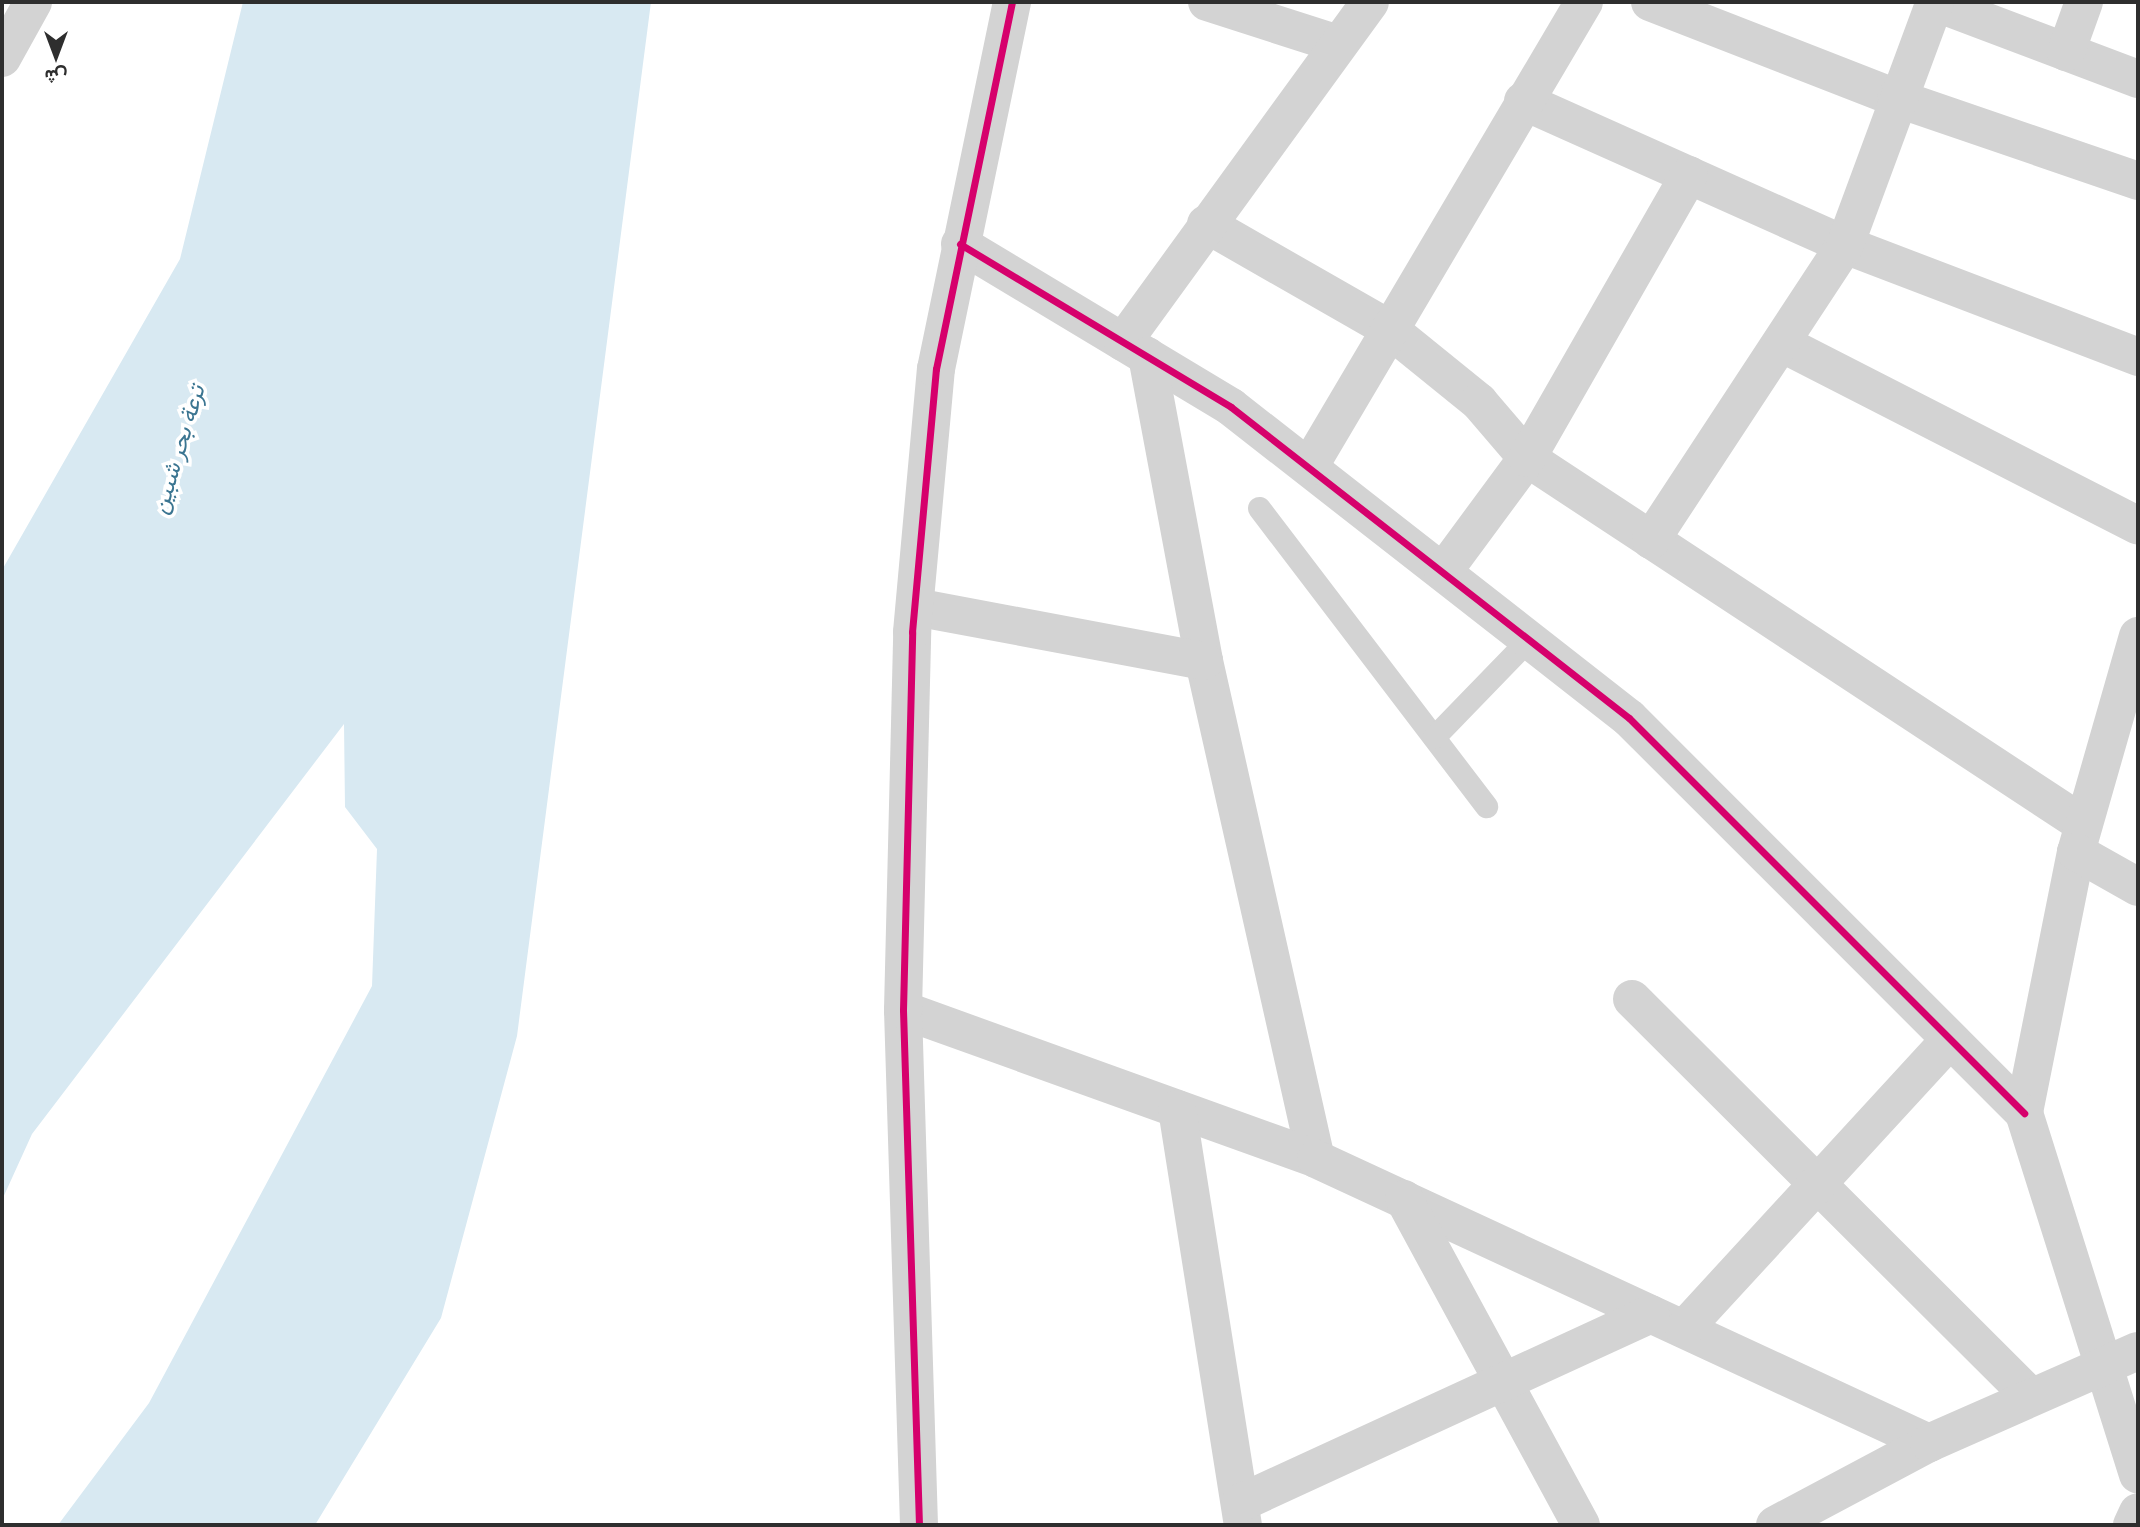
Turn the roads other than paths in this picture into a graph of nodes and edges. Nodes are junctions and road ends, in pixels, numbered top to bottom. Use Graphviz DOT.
graph roads {
  1 [pos="33,2"];
  2 [pos="1012,2"];
  3 [pos="1207,2"];
  4 [pos="1370,2"];
  5 [pos="1584,2"];
  6 [pos="1650,2"];
  7 [pos="1935,2"];
  8 [pos="2084,2"];
  9 [pos="1338,44"];
  10 [pos="2066,52"];
  11 [pos="2,58"];
  12 [pos="2138,79"];
  13 [pos="1896,98"];
  14 [pos="1523,101"];
  15 [pos="1689,175"];
  16 [pos="2138,181"];
  17 [pos="1206,224"];
  18 [pos="960,244"];
  19 [pos="1845,245"];
  20 [pos="1389,329"];
  21 [pos="1781,343"];
  22 [pos="1135,349"];
  23 [pos="2138,357"];
  24 [pos="1527,458"];
  25 [pos="1309,467"];
  26 [pos="1259,509"];
  27 [pos="2138,526"];
  28 [pos="1651,540"];
  29 [pos="1443,572"];
  30 [pos="915,607"];
  31 [pos="2138,636"];
  32 [pos="1530,638"];
  33 [pos="1204,661"];
  34 [pos="2128,710"];
  35 [pos="1434,737"];
  36 [pos="1486,806"];
  37 [pos="2080,838"];
  38 [pos="2138,887"];
  39 [pos="1632,999"];
  40 [pos="903,1010"];
  41 [pos="1950,1040"];
  42 [pos="1177,1109"];
  43 [pos="2024,1114"];
  44 [pos="1315,1159"];
  45 [pos="1817,1183"];
  46 [pos="1404,1199"];
  47 [pos="1667,1321"];
  48 [pos="2138,1351"];
  49 [pos="2100,1367"];
  50 [pos="1504,1384"];
  51 [pos="2031,1396"];
  52 [pos="1929,1443"];
  53 [pos="2138,1474"];
  54 [pos="2138,1512"];
  55 [pos="1242,1514"];
  56 [pos="919,1525"];
  57 [pos="1581,1525"];
  58 [pos="1775,1525"];
  59 [pos="2132,1525"];
  1 -- 11 [label="street"];
  2 -- 18 [label="street"];
  3 -- 9 [label="street"];
  4 -- 9 [label="street"];
  5 -- 14 [label="street"];
  6 -- 13 [label="street"];
  7 -- 10 [label="street"];
  7 -- 13 [label="street"];
  8 -- 10 [label="street"];
  9 -- 17 [label="street"];
  10 -- 12 [label="street"];
  13 -- 16 [label="street"];
  13 -- 19 [label="street"];
  14 -- 15 [label="street"];
  14 -- 20 [label="street"];
  15 -- 19 [label="street"];
  15 -- 24 [label="street"];
  17 -- 20 [label="street"];
  17 -- 22 [label="street"];
  18 -- 22 [label="street"];
  18 -- 30 [label="street"];
  19 -- 21 [label="street"];
  19 -- 23 [label="street"];
  20 -- 24 [label="street"];
  20 -- 25 [label="street"];
  21 -- 27 [label="street"];
  21 -- 28 [label="street"];
  22 -- 25 [label="street"];
  22 -- 33 [label="street"];
  24 -- 28 [label="street"];
  24 -- 29 [label="street"];
  25 -- 29 [label="street"];
  26 -- 35 [label="lane"];
  28 -- 37 [label="street"];
  29 -- 32 [label="street"];
  30 -- 33 [label="street"];
  30 -- 40 [label="street"];
  31 -- 34 [label="street"];
  32 -- 35 [label="lane"];
  32 -- 41 [label="street"];
  33 -- 44 [label="street"];
  34 -- 37 [label="street"];
  35 -- 36 [label="lane"];
  37 -- 38 [label="street"];
  37 -- 43 [label="street"];
  39 -- 45 [label="street"];
  40 -- 42 [label="street"];
  40 -- 56 [label="street"];
  41 -- 43 [label="street"];
  41 -- 45 [label="street"];
  42 -- 44 [label="street"];
  42 -- 55 [label="street"];
  43 -- 49 [label="street"];
  44 -- 46 [label="street"];
  45 -- 47 [label="street"];
  45 -- 51 [label="street"];
  46 -- 47 [label="street"];
  46 -- 50 [label="street"];
  47 -- 50 [label="street"];
  47 -- 52 [label="street"];
  48 -- 49 [label="street"];
  49 -- 51 [label="street"];
  49 -- 53 [label="street"];
  50 -- 55 [label="street"];
  50 -- 57 [label="street"];
  51 -- 52 [label="street"];
  52 -- 58 [label="street"];
  54 -- 59 [label="street"];
}
